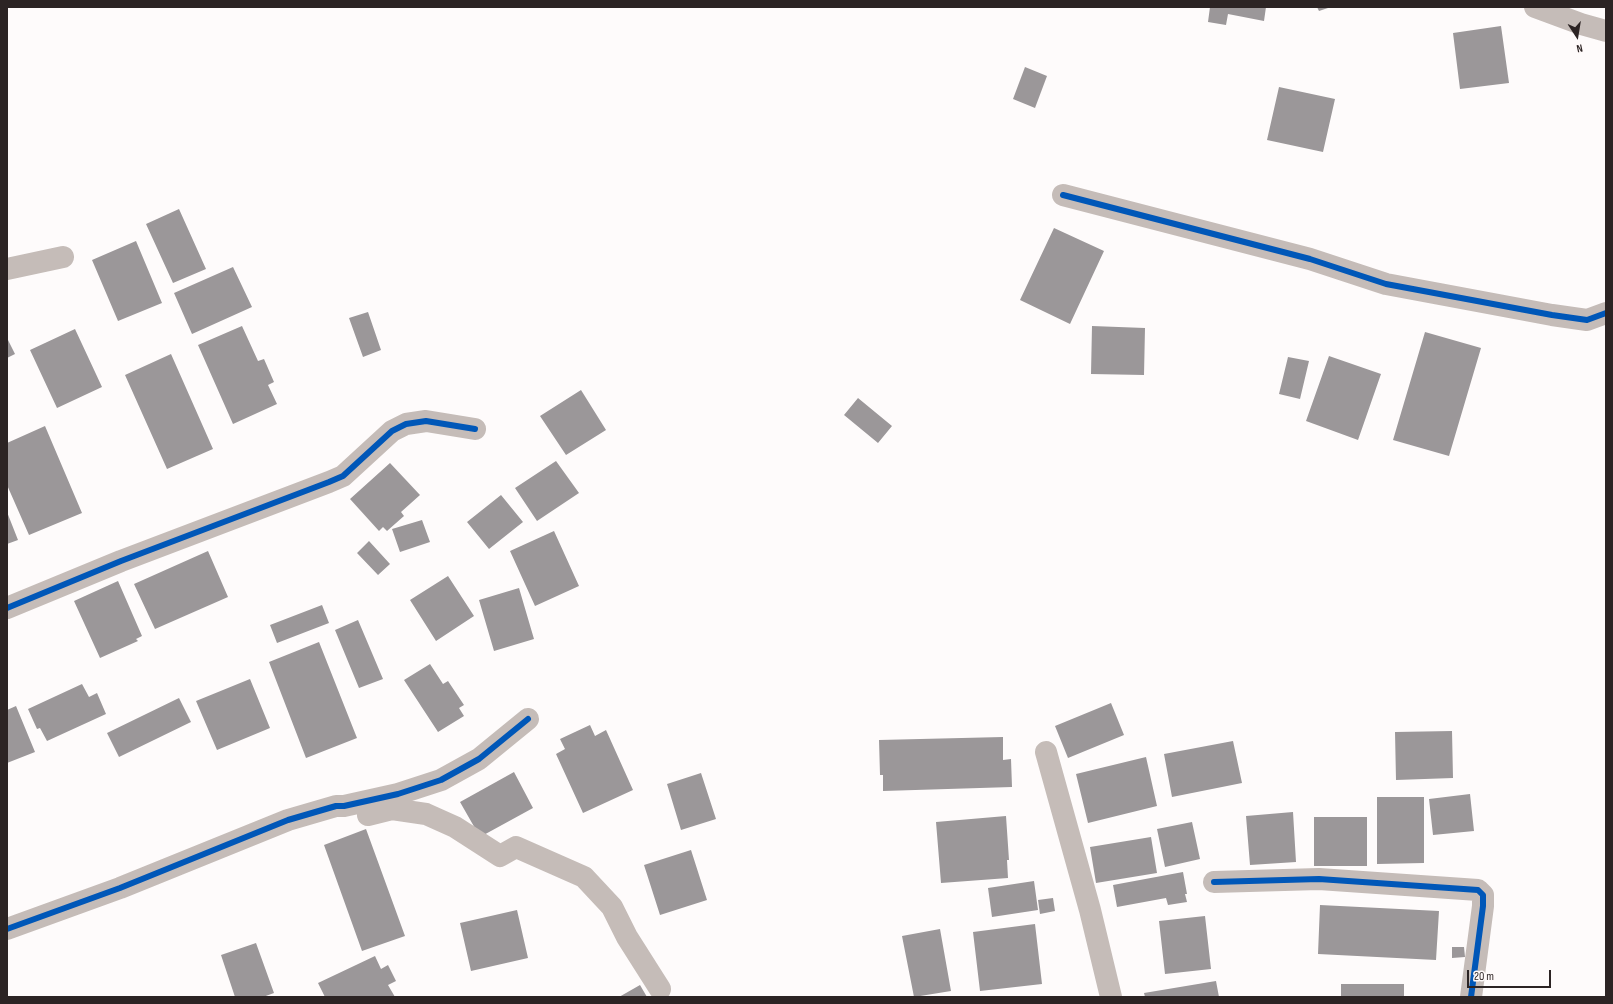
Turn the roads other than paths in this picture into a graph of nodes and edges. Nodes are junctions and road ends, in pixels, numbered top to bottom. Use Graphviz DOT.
graph roads {
  1 [pos="1535,7"];
  2 [pos="1606,31"];
  3 [pos="1063,195"];
  4 [pos="63,257"];
  5 [pos="7,269"];
  6 [pos="1606,313"];
  7 [pos="475,429"];
  8 [pos="7,608"];
  9 [pos="528,720"];
  10 [pos="1046,752"];
  11 [pos="344,806"];
  12 [pos="1214,882"];
  13 [pos="7,929"];
  14 [pos="660,989"];
  15 [pos="1111,997"];
  16 [pos="1471,997"];
  1 -- 2 [label="street"];
  3 -- 6 [label="street"];
  4 -- 5 [label="street"];
  7 -- 8 [label="street"];
  9 -- 11 [label="street"];
  10 -- 15 [label="street"];
  11 -- 13 [label="street"];
  11 -- 14 [label="street"];
  12 -- 16 [label="street"];
}
